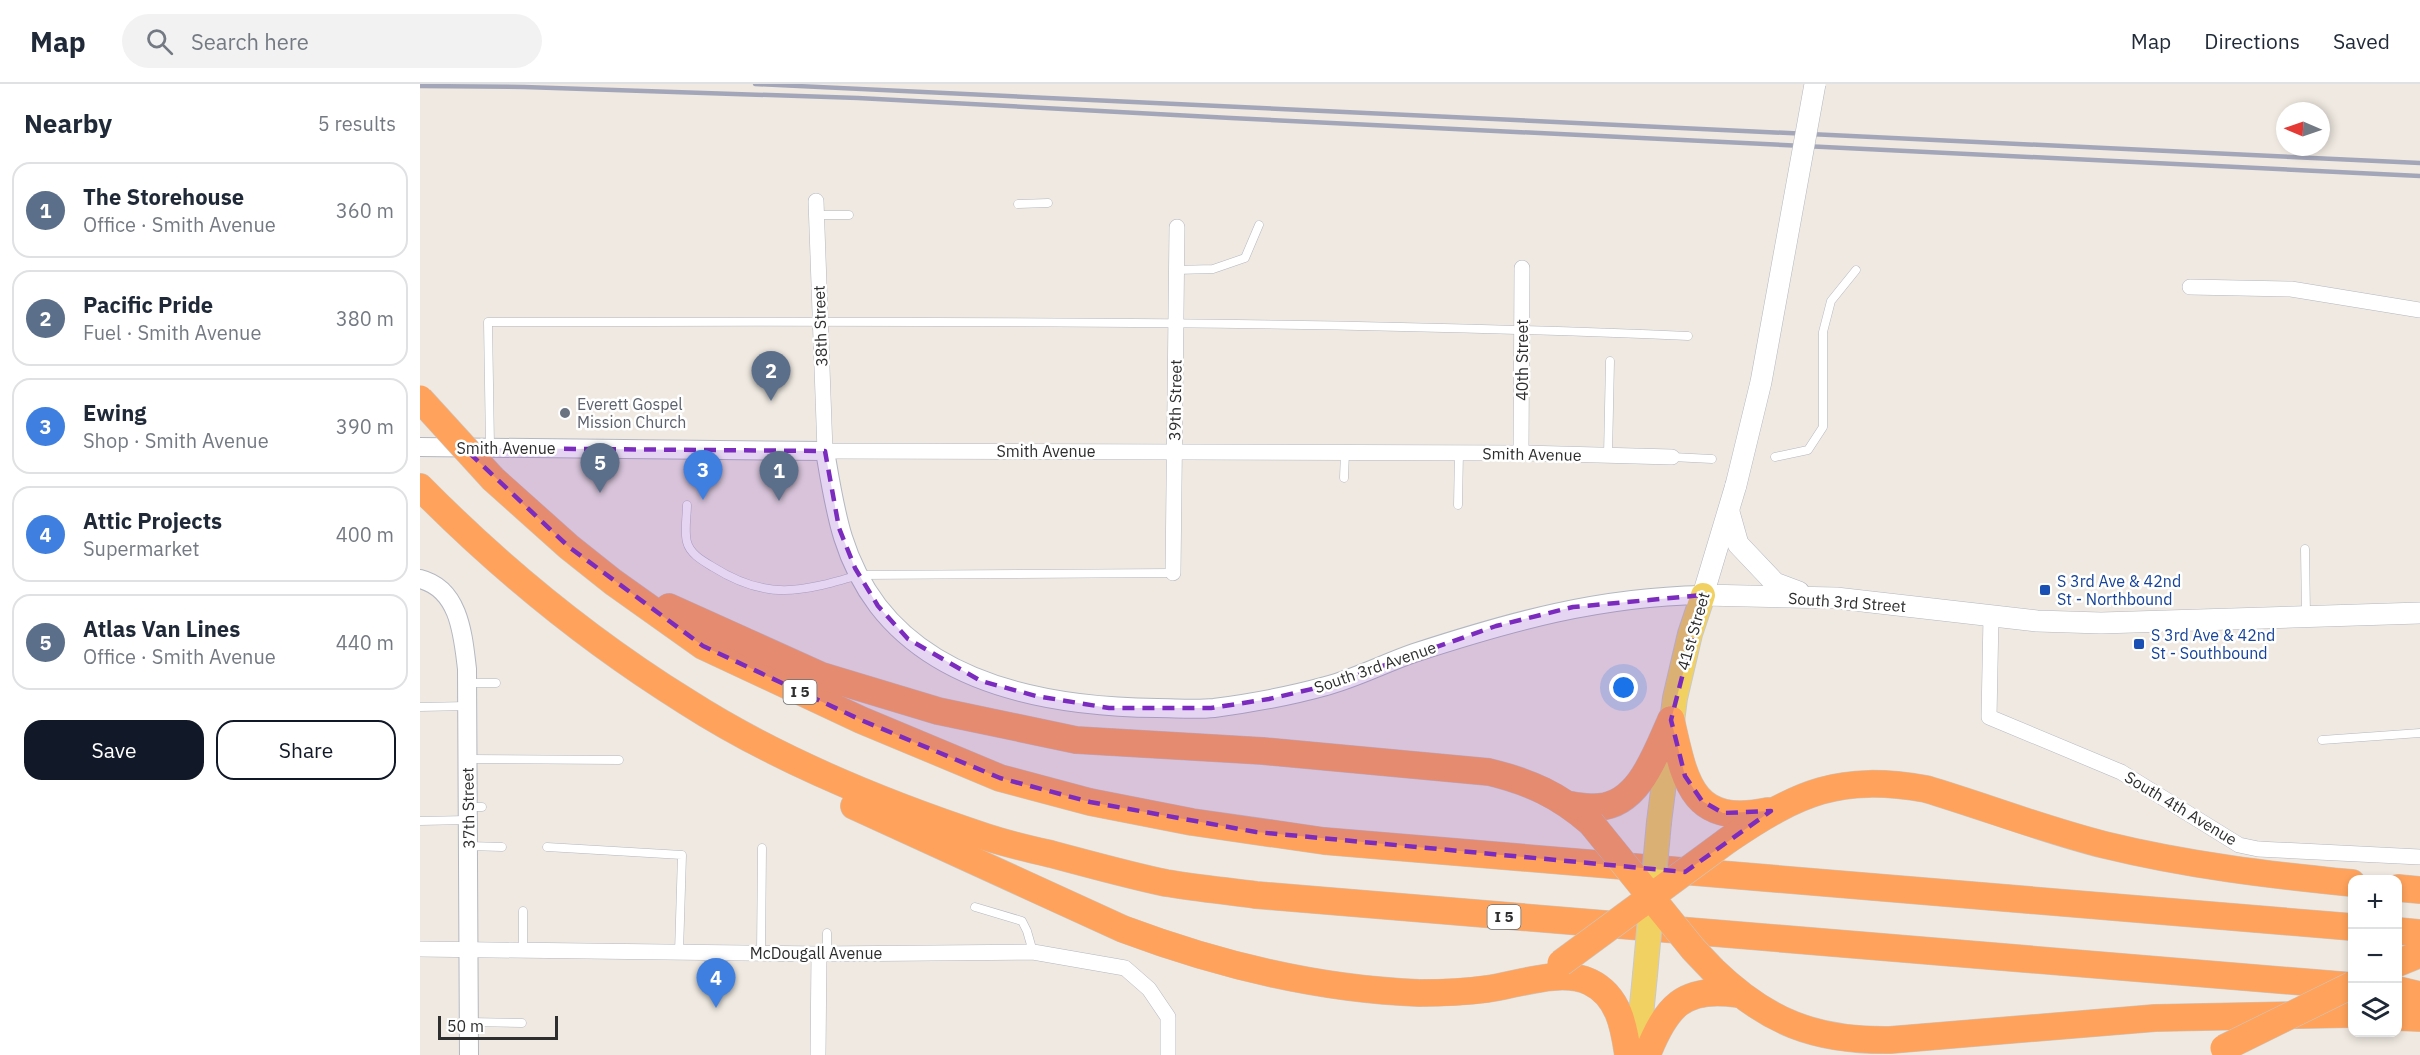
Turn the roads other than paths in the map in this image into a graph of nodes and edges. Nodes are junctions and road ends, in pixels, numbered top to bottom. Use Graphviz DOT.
graph roads {
  1 [pos="1815,84"];
  2 [pos="1048,203"];
  3 [pos="1018,204"];
  4 [pos="816,208"];
  5 [pos="849,215"];
  6 [pos="1259,225"];
  7 [pos="1177,226"];
  8 [pos="1522,268"];
  9 [pos="1176,270"];
  10 [pos="1856,270"];
  11 [pos="2190,287"];
  12 [pos="2420,310"];
  13 [pos="820,322"];
  14 [pos="1176,324"];
  15 [pos="1522,329"];
  16 [pos="1688,336"];
  17 [pos="1610,361"];
  18 [pos="420,399"];
  19 [pos="420,447"];
  20 [pos="490,448"];
  21 [pos="825,450"];
  22 [pos="1175,451"];
  23 [pos="1345,452"];
  24 [pos="1459,452"];
  25 [pos="1521,453"];
  26 [pos="1608,455"];
  27 [pos="1672,457"];
  28 [pos="1774,457"];
  29 [pos="1712,459"];
  30 [pos="1344,478"];
  31 [pos="420,488"];
  32 [pos="687,505"];
  33 [pos="1458,505"];
  34 [pos="1728,511"];
  35 [pos="2305,549"];
  36 [pos="1173,573"];
  37 [pos="859,575"];
  38 [pos="420,579"];
  39 [pos="613,582"];
  40 [pos="1703,595"];
  41 [pos="1811,597"];
  42 [pos="2420,613"];
  43 [pos="2306,616"];
  44 [pos="1991,617"];
  45 [pos="467,683"];
  46 [pos="495,683"];
  47 [pos="689,704"];
  48 [pos="467,706"];
  49 [pos="420,707"];
  50 [pos="1671,720"];
  51 [pos="2420,733"];
  52 [pos="2322,740"];
  53 [pos="468,759"];
  54 [pos="619,760"];
  55 [pos="1570,805"];
  56 [pos="473,811"];
  57 [pos="1771,811"];
  58 [pos="420,821"];
  59 [pos="469,846"];
  60 [pos="502,847"];
  61 [pos="548,847"];
  62 [pos="762,848"];
  63 [pos="2420,857"];
  64 [pos="2348,883"];
  65 [pos="2402,888"];
  66 [pos="2420,890"];
  67 [pos="1652,898"];
  68 [pos="975,907"];
  69 [pos="523,911"];
  70 [pos="2348,927"];
  71 [pos="2402,931"];
  72 [pos="827,933"];
  73 [pos="2420,933"];
  74 [pos="420,950"];
  75 [pos="470,950"];
  76 [pos="523,950"];
  77 [pos="679,952"];
  78 [pos="1033,952"];
  79 [pos="761,953"];
  80 [pos="823,954"];
  81 [pos="2420,954"];
  82 [pos="2402,961"];
  83 [pos="1536,979"];
  84 [pos="2348,986"];
  85 [pos="2348,988"];
  86 [pos="2402,991"];
  87 [pos="1737,994"];
  88 [pos="2420,995"];
  89 [pos="2348,1014"];
  90 [pos="2402,1017"];
  91 [pos="2420,1018"];
  92 [pos="469,1022"];
  93 [pos="522,1023"];
  94 [pos="2217,1052"];
  95 [pos="469,1055"];
  96 [pos="818,1055"];
  97 [pos="1168,1055"];
  98 [pos="1628,1055"];
  99 [pos="1637,1055"];
  100 [pos="1647,1055"];
  1 -- 34 [label="main road, 41st Street, bridge"];
  2 -- 3 [label="lane"];
  4 -- 5 [label="lane"];
  4 -- 13 [label="street, 38th Street"];
  6 -- 9 [label="lane"];
  7 -- 9 [label="street, 39th Street"];
  8 -- 15 [label="street, 40th Street"];
  9 -- 14 [label="street, 39th Street"];
  10 -- 28 [label="lane"];
  11 -- 12 [label="street"];
  13 -- 14 [label="lane"];
  13 -- 20 [label="lane"];
  13 -- 21 [label="street, 38th Street"];
  14 -- 15 [label="lane"];
  14 -- 22 [label="street, 39th Street"];
  15 -- 16 [label="lane"];
  15 -- 25 [label="street, 40th Street"];
  17 -- 26 [label="lane"];
  18 -- 39 [label="highway, I 5, bridge"];
  19 -- 20 [label="street, Smith Avenue"];
  20 -- 21 [label="street, Smith Avenue"];
  21 -- 22 [label="street, Smith Avenue"];
  21 -- 37 [label="street, South 3rd Avenue"];
  22 -- 23 [label="street, Smith Avenue"];
  22 -- 36 [label="street, 39th Street"];
  23 -- 24 [label="street, Smith Avenue"];
  23 -- 30 [label="lane"];
  24 -- 25 [label="street, Smith Avenue"];
  24 -- 33 [label="lane"];
  25 -- 26 [label="street, Smith Avenue"];
  26 -- 27 [label="street, Smith Avenue"];
  27 -- 29 [label="lane"];
  31 -- 47 [label="highway, I 5"];
  32 -- 37 [label="lane"];
  34 -- 40 [label="main road, 41st Street"];
  34 -- 41 [label="main road"];
  35 -- 43 [label="lane"];
  36 -- 37 [label="lane"];
  37 -- 40 [label="street, South 3rd Avenue"];
  38 -- 45 [label="street, 37th Street"];
  39 -- 55 [label="highway"];
  39 -- 70 [label="highway, I 5"];
  40 -- 41 [label="main road, South 3rd Street"];
  40 -- 50 [label="main road, 41st Street"];
  41 -- 44 [label="main road, South 3rd Street"];
  42 -- 43 [label="main road"];
  43 -- 44 [label="main road"];
  44 -- 63 [label="street, South 4th Avenue"];
  45 -- 46 [label="lane"];
  45 -- 48 [label="street, 37th Street"];
  47 -- 83 [label="highway"];
  47 -- 84 [label="highway, I 5"];
  48 -- 49 [label="lane"];
  48 -- 53 [label="street, 37th Street"];
  50 -- 55 [label="highway"];
  50 -- 57 [label="highway"];
  50 -- 67 [label="main road, 41st Street, bridge"];
  51 -- 52 [label="lane"];
  53 -- 54 [label="lane"];
  53 -- 56 [label="street, 37th Street"];
  55 -- 67 [label="highway, bridge"];
  56 -- 58 [label="lane"];
  56 -- 59 [label="street, 37th Street"];
  57 -- 64 [label="highway"];
  57 -- 67 [label="highway, bridge"];
  59 -- 60 [label="lane"];
  59 -- 75 [label="street, 37th Street"];
  61 -- 77 [label="lane"];
  62 -- 79 [label="lane"];
  65 -- 66 [label="highway"];
  67 -- 83 [label="highway, bridge"];
  67 -- 87 [label="highway, bridge"];
  67 -- 99 [label="main road, 41st Street, bridge"];
  68 -- 78 [label="lane"];
  69 -- 76 [label="lane"];
  71 -- 73 [label="highway"];
  72 -- 80 [label="lane"];
  74 -- 75 [label="street, McDougall Avenue"];
  75 -- 76 [label="street, McDougall Avenue"];
  75 -- 92 [label="street, 37th Street"];
  76 -- 77 [label="street, McDougall Avenue"];
  77 -- 79 [label="street, McDougall Avenue"];
  78 -- 80 [label="street, McDougall Avenue"];
  78 -- 97 [label="street"];
  79 -- 80 [label="street, McDougall Avenue"];
  80 -- 96 [label="street"];
  81 -- 82 [label="highway"];
  83 -- 98 [label="highway"];
  85 -- 94 [label="highway, bridge"];
  86 -- 88 [label="highway"];
  87 -- 89 [label="highway"];
  87 -- 100 [label="highway"];
  90 -- 91 [label="highway"];
  92 -- 93 [label="lane"];
  92 -- 95 [label="street, 37th Street"];
}
